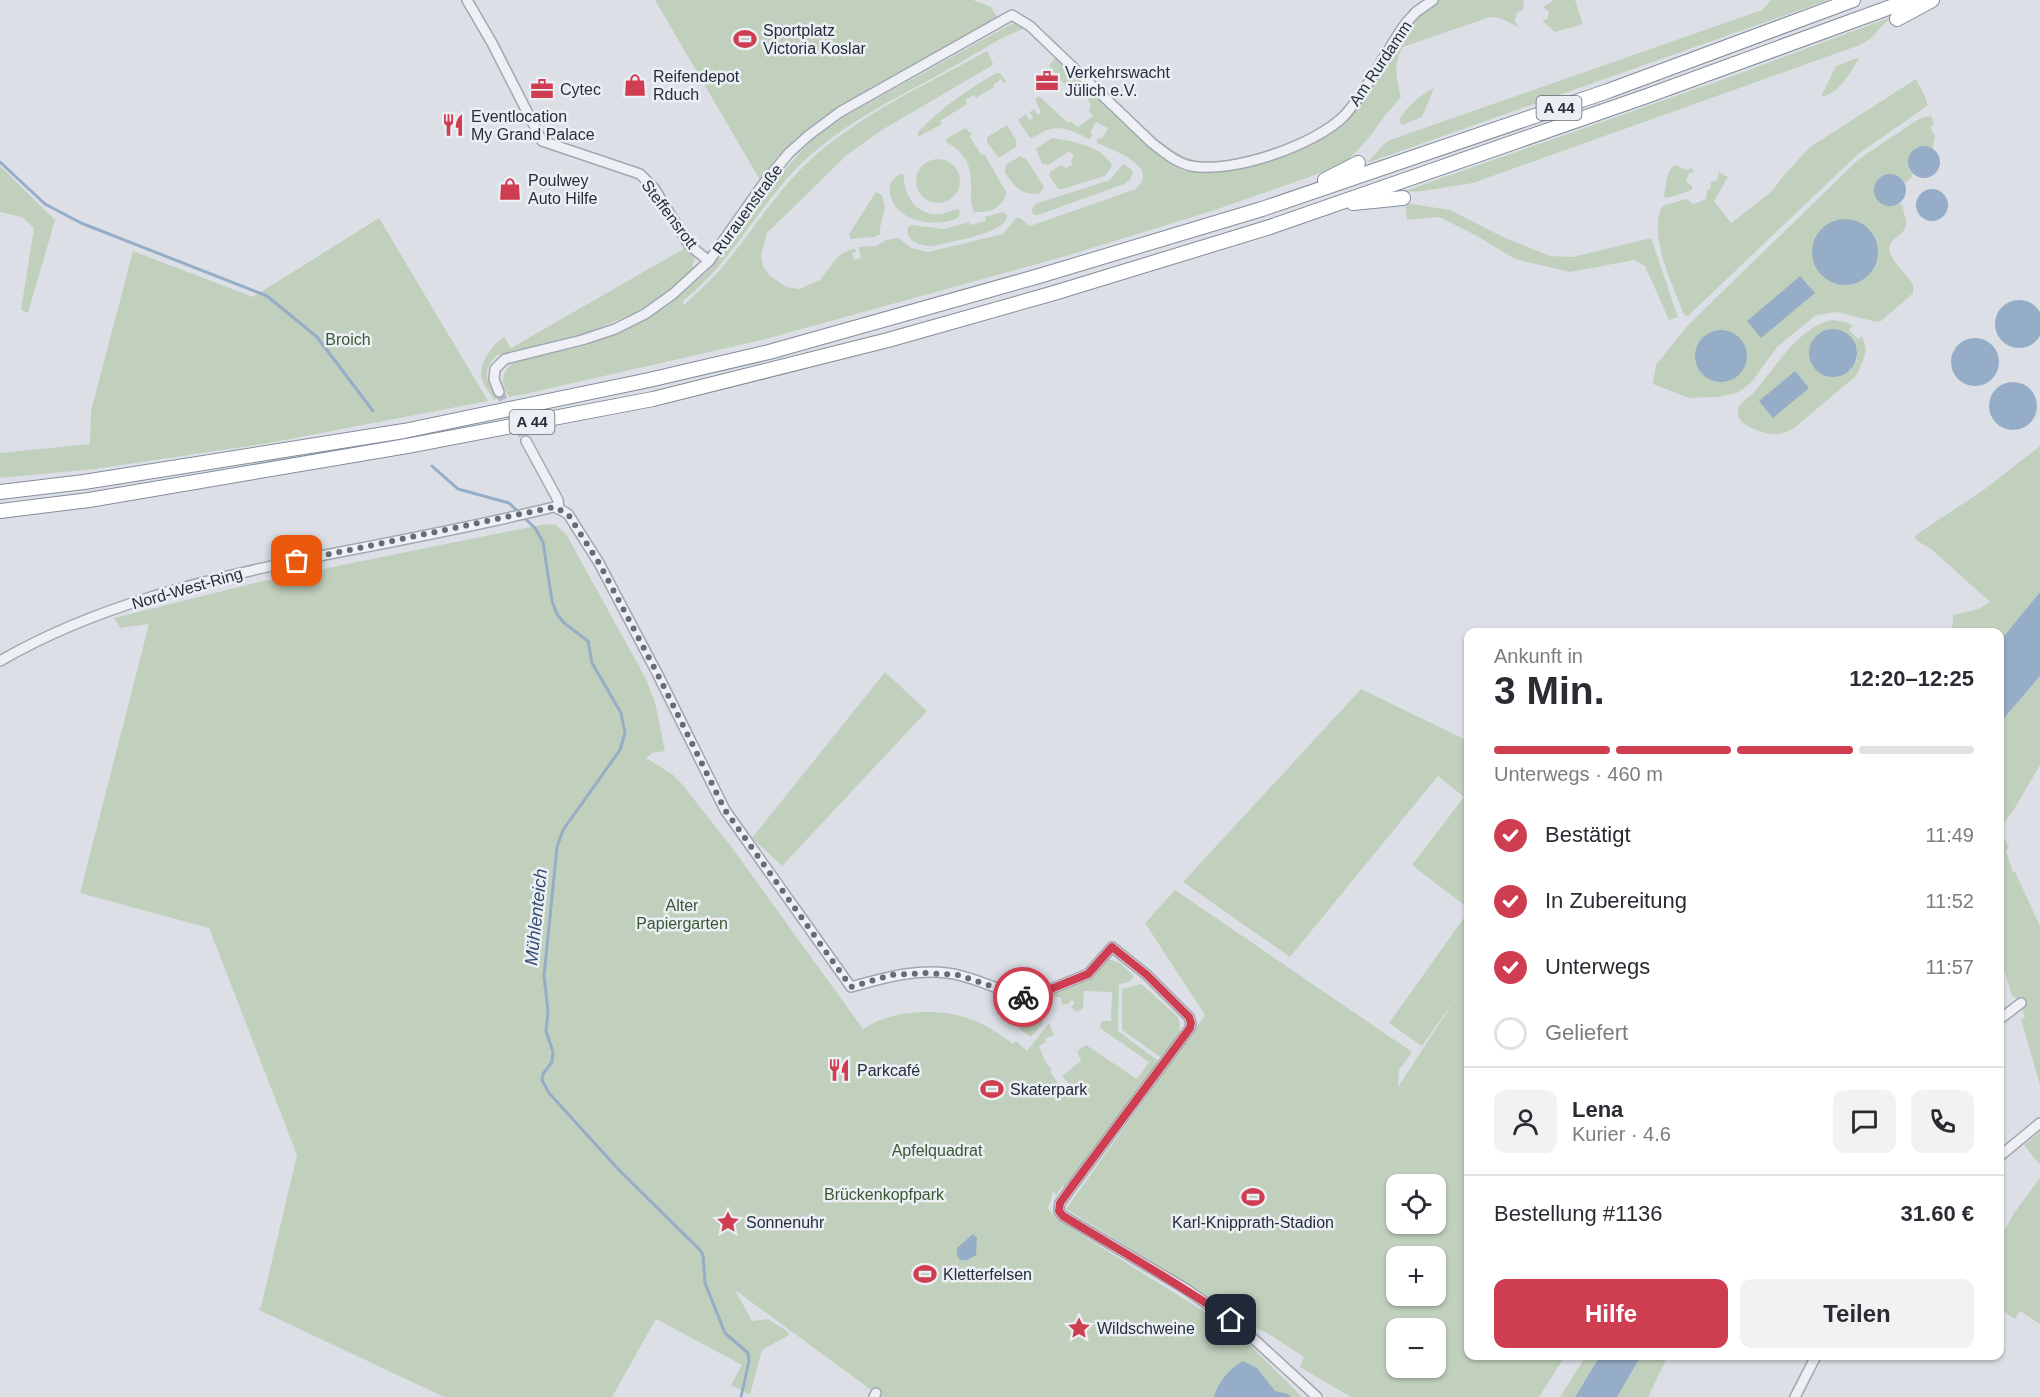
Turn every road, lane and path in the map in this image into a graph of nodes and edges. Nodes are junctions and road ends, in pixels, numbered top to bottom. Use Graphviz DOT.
graph roads {
  1 [pos="467,0"];
  2 [pos="1433,0"];
  3 [pos="1853,0"];
  4 [pos="1910,0"];
  5 [pos="1932,0"];
  6 [pos="1012,15"];
  7 [pos="1897,19"];
  8 [pos="1358,163"];
  9 [pos="1403,198"];
  10 [pos="1330,206"];
  11 [pos="1262,209"];
  12 [pos="709,261"];
  13 [pos="499,392"];
  14 [pos="526,441"];
  15 [pos="0,492"];
  16 [pos="560,509"];
  17 [pos="0,511"];
  18 [pos="0,661"];
  19 [pos="2021,1003"];
  20 [pos="2004,1016"];
  21 [pos="2040,1123"];
  22 [pos="2004,1153"];
  23 [pos="1814,1360"];
  24 [pos="1317,1397"];
  25 [pos="1796,1397"];
  1 -- 12 [label="street, Steffensrott"];
  2 -- 6 [label="street, Am Rurdamm"];
  3 -- 11 [label="highway, A 44"];
  4 -- 10 [label="highway, A 44"];
  5 -- 7 [label="highway"];
  6 -- 12 [label="street, Rurauenstraße"];
  8 -- 11 [label="highway"];
  9 -- 10 [label="highway"];
  10 -- 17 [label="highway, A 44"];
  11 -- 15 [label="highway, A 44"];
  12 -- 13 [label="street, Rurauenstraße"];
  14 -- 16 [label="street"];
  16 -- 18 [label="street, Nord-West-Ring"];
  16 -- 24 [label="street"];
  19 -- 20 [label="street"];
  21 -- 22 [label="street"];
  23 -- 25 [label="street"];
}
